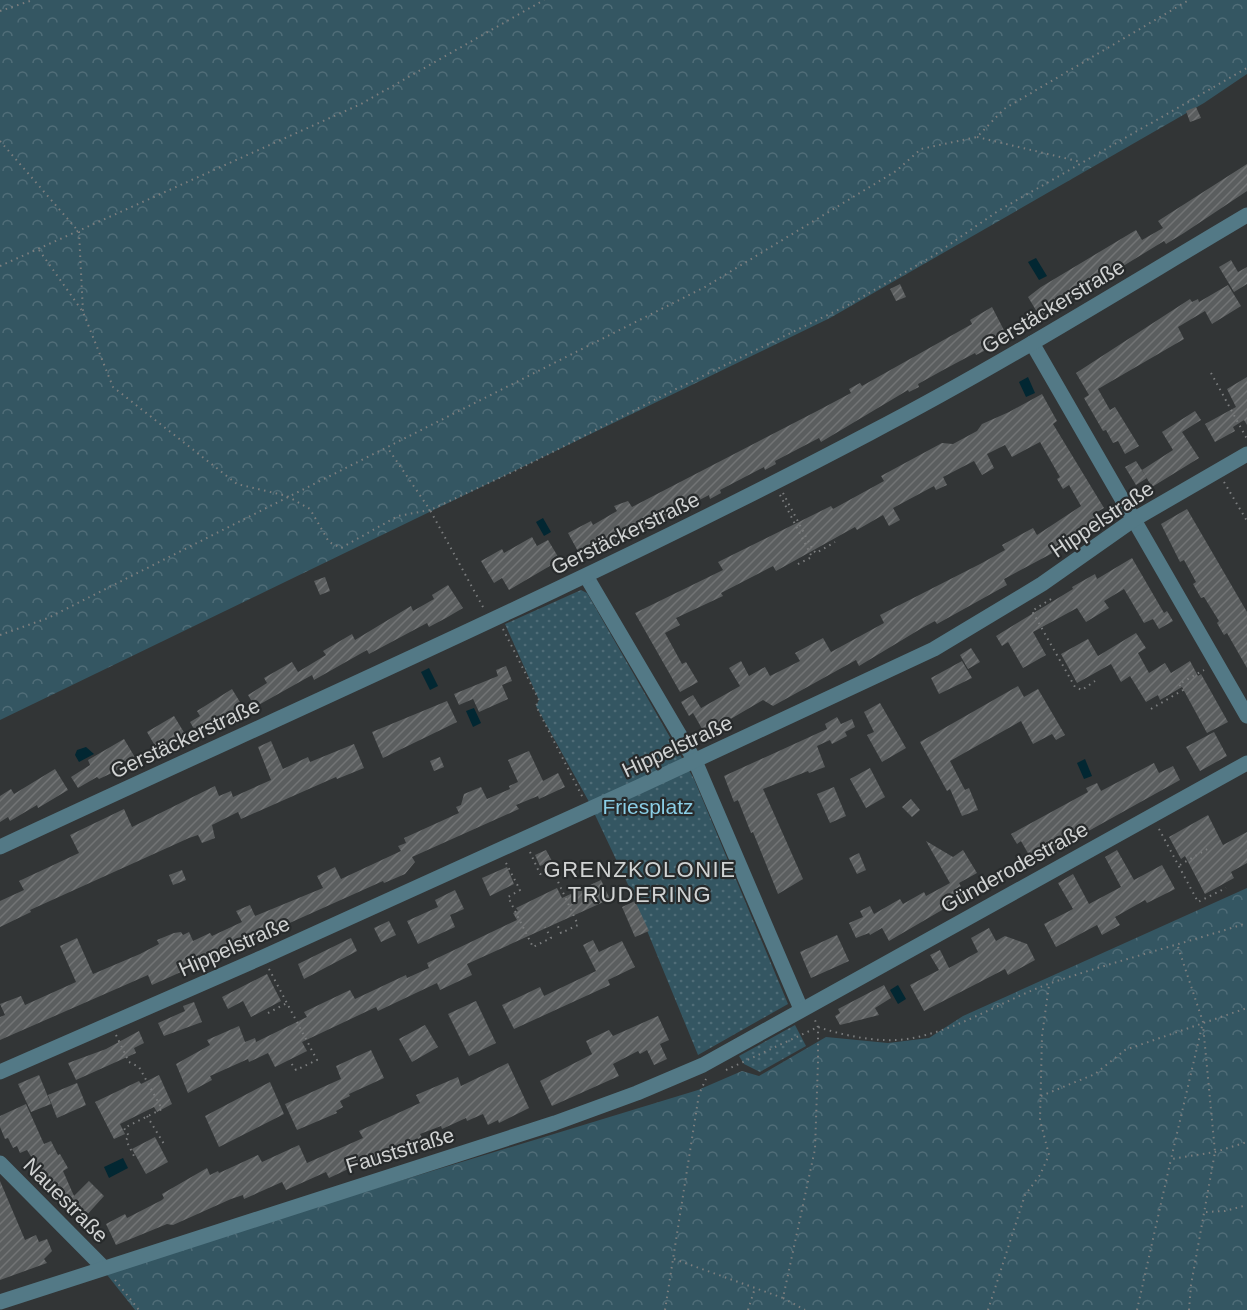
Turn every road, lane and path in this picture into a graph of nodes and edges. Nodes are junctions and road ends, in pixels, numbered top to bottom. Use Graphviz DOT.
graph roads {
  1 [pos="33,0"];
  2 [pos="544,0"];
  3 [pos="1189,0"];
  4 [pos="0,11"];
  5 [pos="1247,68"];
  6 [pos="977,137"];
  7 [pos="0,141"];
  8 [pos="1081,162"];
  9 [pos="1247,215"];
  10 [pos="79,232"];
  11 [pos="39,250"];
  12 [pos="0,266"];
  13 [pos="84,312"];
  14 [pos="1032,343"];
  15 [pos="1211,373"];
  16 [pos="1247,439"];
  17 [pos="387,447"];
  18 [pos="1247,454"];
  19 [pos="1217,471"];
  20 [pos="775,482"];
  21 [pos="287,496"];
  22 [pos="429,510"];
  23 [pos="1133,520"];
  24 [pos="1247,521"];
  25 [pos="835,542"];
  26 [pos="794,566"];
  27 [pos="586,576"];
  28 [pos="1051,599"];
  29 [pos="494,618"];
  30 [pos="0,635"];
  31 [pos="1216,662"];
  32 [pos="1095,681"];
  33 [pos="1151,709"];
  34 [pos="1247,716"];
  35 [pos="695,761"];
  36 [pos="1247,763"];
  37 [pos="588,808"];
  38 [pos="1151,816"];
  39 [pos="524,837"];
  40 [pos="0,847"];
  41 [pos="1209,848"];
  42 [pos="499,849"];
  43 [pos="1179,866"];
  44 [pos="1226,888"];
  45 [pos="556,922"];
  46 [pos="1247,923"];
  47 [pos="545,927"];
  48 [pos="1177,946"];
  49 [pos="263,957"];
  50 [pos="1049,984"];
  51 [pos="287,1003"];
  52 [pos="1247,1008"];
  53 [pos="801,1009"];
  54 [pos="268,1013"];
  55 [pos="1203,1022"];
  56 [pos="110,1023"];
  57 [pos="818,1027"];
  58 [pos="291,1063"];
  59 [pos="725,1070"];
  60 [pos="0,1072"];
  61 [pos="707,1077"];
  62 [pos="1041,1096"];
  63 [pos="147,1116"];
  64 [pos="1247,1142"];
  65 [pos="164,1144"];
  66 [pos="1215,1152"];
  67 [pos="135,1158"];
  68 [pos="1171,1159"];
  69 [pos="0,1163"];
  70 [pos="1247,1205"];
  71 [pos="1204,1212"];
  72 [pos="674,1259"];
  73 [pos="103,1267"];
  74 [pos="755,1288"];
  75 [pos="783,1298"];
  76 [pos="0,1302"];
  77 [pos="139,1310"];
  78 [pos="665,1310"];
  79 [pos="748,1310"];
  80 [pos="805,1310"];
  81 [pos="988,1310"];
  82 [pos="1137,1310"];
  83 [pos="1189,1310"];
  1 -- 4 [label="path"];
  2 -- 10 [label="path"];
  3 -- 6 [label="path"];
  5 -- 8 [label="path"];
  6 -- 8 [label="path"];
  6 -- 17 [label="path"];
  7 -- 10 [label="path"];
  8 -- 22 [label="path"];
  9 -- 14 [label="street, Gerstäckerstraße"];
  10 -- 11 [label="path"];
  10 -- 13 [label="path"];
  11 -- 12 [label="path"];
  11 -- 13 [label="path"];
  13 -- 21 [label="path"];
  14 -- 20 [label="street, Gerstäckerstraße"];
  14 -- 23 [label="street"];
  15 -- 16 [label="path"];
  17 -- 21 [label="path"];
  17 -- 22 [label="path"];
  18 -- 19 [label="street, Hippelstraße"];
  19 -- 23 [label="street, Hippelstraße"];
  19 -- 24 [label="path"];
  20 -- 25 [label="path"];
  20 -- 26 [label="path"];
  20 -- 27 [label="street, Gerstäckerstraße"];
  21 -- 22 [label="path"];
  21 -- 30 [label="path"];
  22 -- 29 [label="path"];
  23 -- 31 [label="street"];
  23 -- 35 [label="street, Hippelstraße"];
  27 -- 29 [label="street, Gerstäckerstraße"];
  27 -- 35 [label="street"];
  28 -- 32 [label="path"];
  29 -- 37 [label="path"];
  29 -- 40 [label="street, Gerstäckerstraße"];
  31 -- 33 [label="path"];
  31 -- 34 [label="street"];
  35 -- 37 [label="street, Hippelstraße"];
  35 -- 53 [label="street"];
  36 -- 38 [label="street, Günderodestraße"];
  37 -- 39 [label="street, Hippelstraße"];
  38 -- 43 [label="path"];
  38 -- 53 [label="street, Günderodestraße"];
  39 -- 42 [label="street, Hippelstraße"];
  39 -- 45 [label="path"];
  41 -- 43 [label="path"];
  42 -- 47 [label="path"];
  42 -- 49 [label="street, Hippelstraße"];
  43 -- 44 [label="path"];
  46 -- 48 [label="path"];
  48 -- 50 [label="path"];
  48 -- 55 [label="path"];
  49 -- 51 [label="path"];
  49 -- 56 [label="street, Hippelstraße"];
  50 -- 57 [label="path"];
  50 -- 62 [label="path"];
  51 -- 54 [label="path"];
  51 -- 58 [label="path"];
  52 -- 55 [label="path"];
  53 -- 57 [label="path"];
  53 -- 73 [label="street, Fauststraße"];
  55 -- 62 [label="path"];
  55 -- 66 [label="path"];
  55 -- 68 [label="path"];
  56 -- 60 [label="street, Hippelstraße"];
  56 -- 63 [label="path"];
  57 -- 59 [label="path"];
  57 -- 75 [label="path"];
  61 -- 72 [label="path"];
  62 -- 81 [label="path"];
  63 -- 65 [label="path"];
  63 -- 67 [label="path"];
  64 -- 66 [label="path"];
  66 -- 68 [label="path"];
  66 -- 71 [label="path"];
  68 -- 82 [label="path"];
  69 -- 73 [label="street, Nauestraße"];
  70 -- 71 [label="path"];
  71 -- 83 [label="path"];
  72 -- 74 [label="path"];
  72 -- 78 [label="path"];
  73 -- 76 [label="street, Fauststraße"];
  73 -- 77 [label="path"];
  74 -- 75 [label="path"];
  74 -- 79 [label="path"];
  75 -- 80 [label="path"];
}
